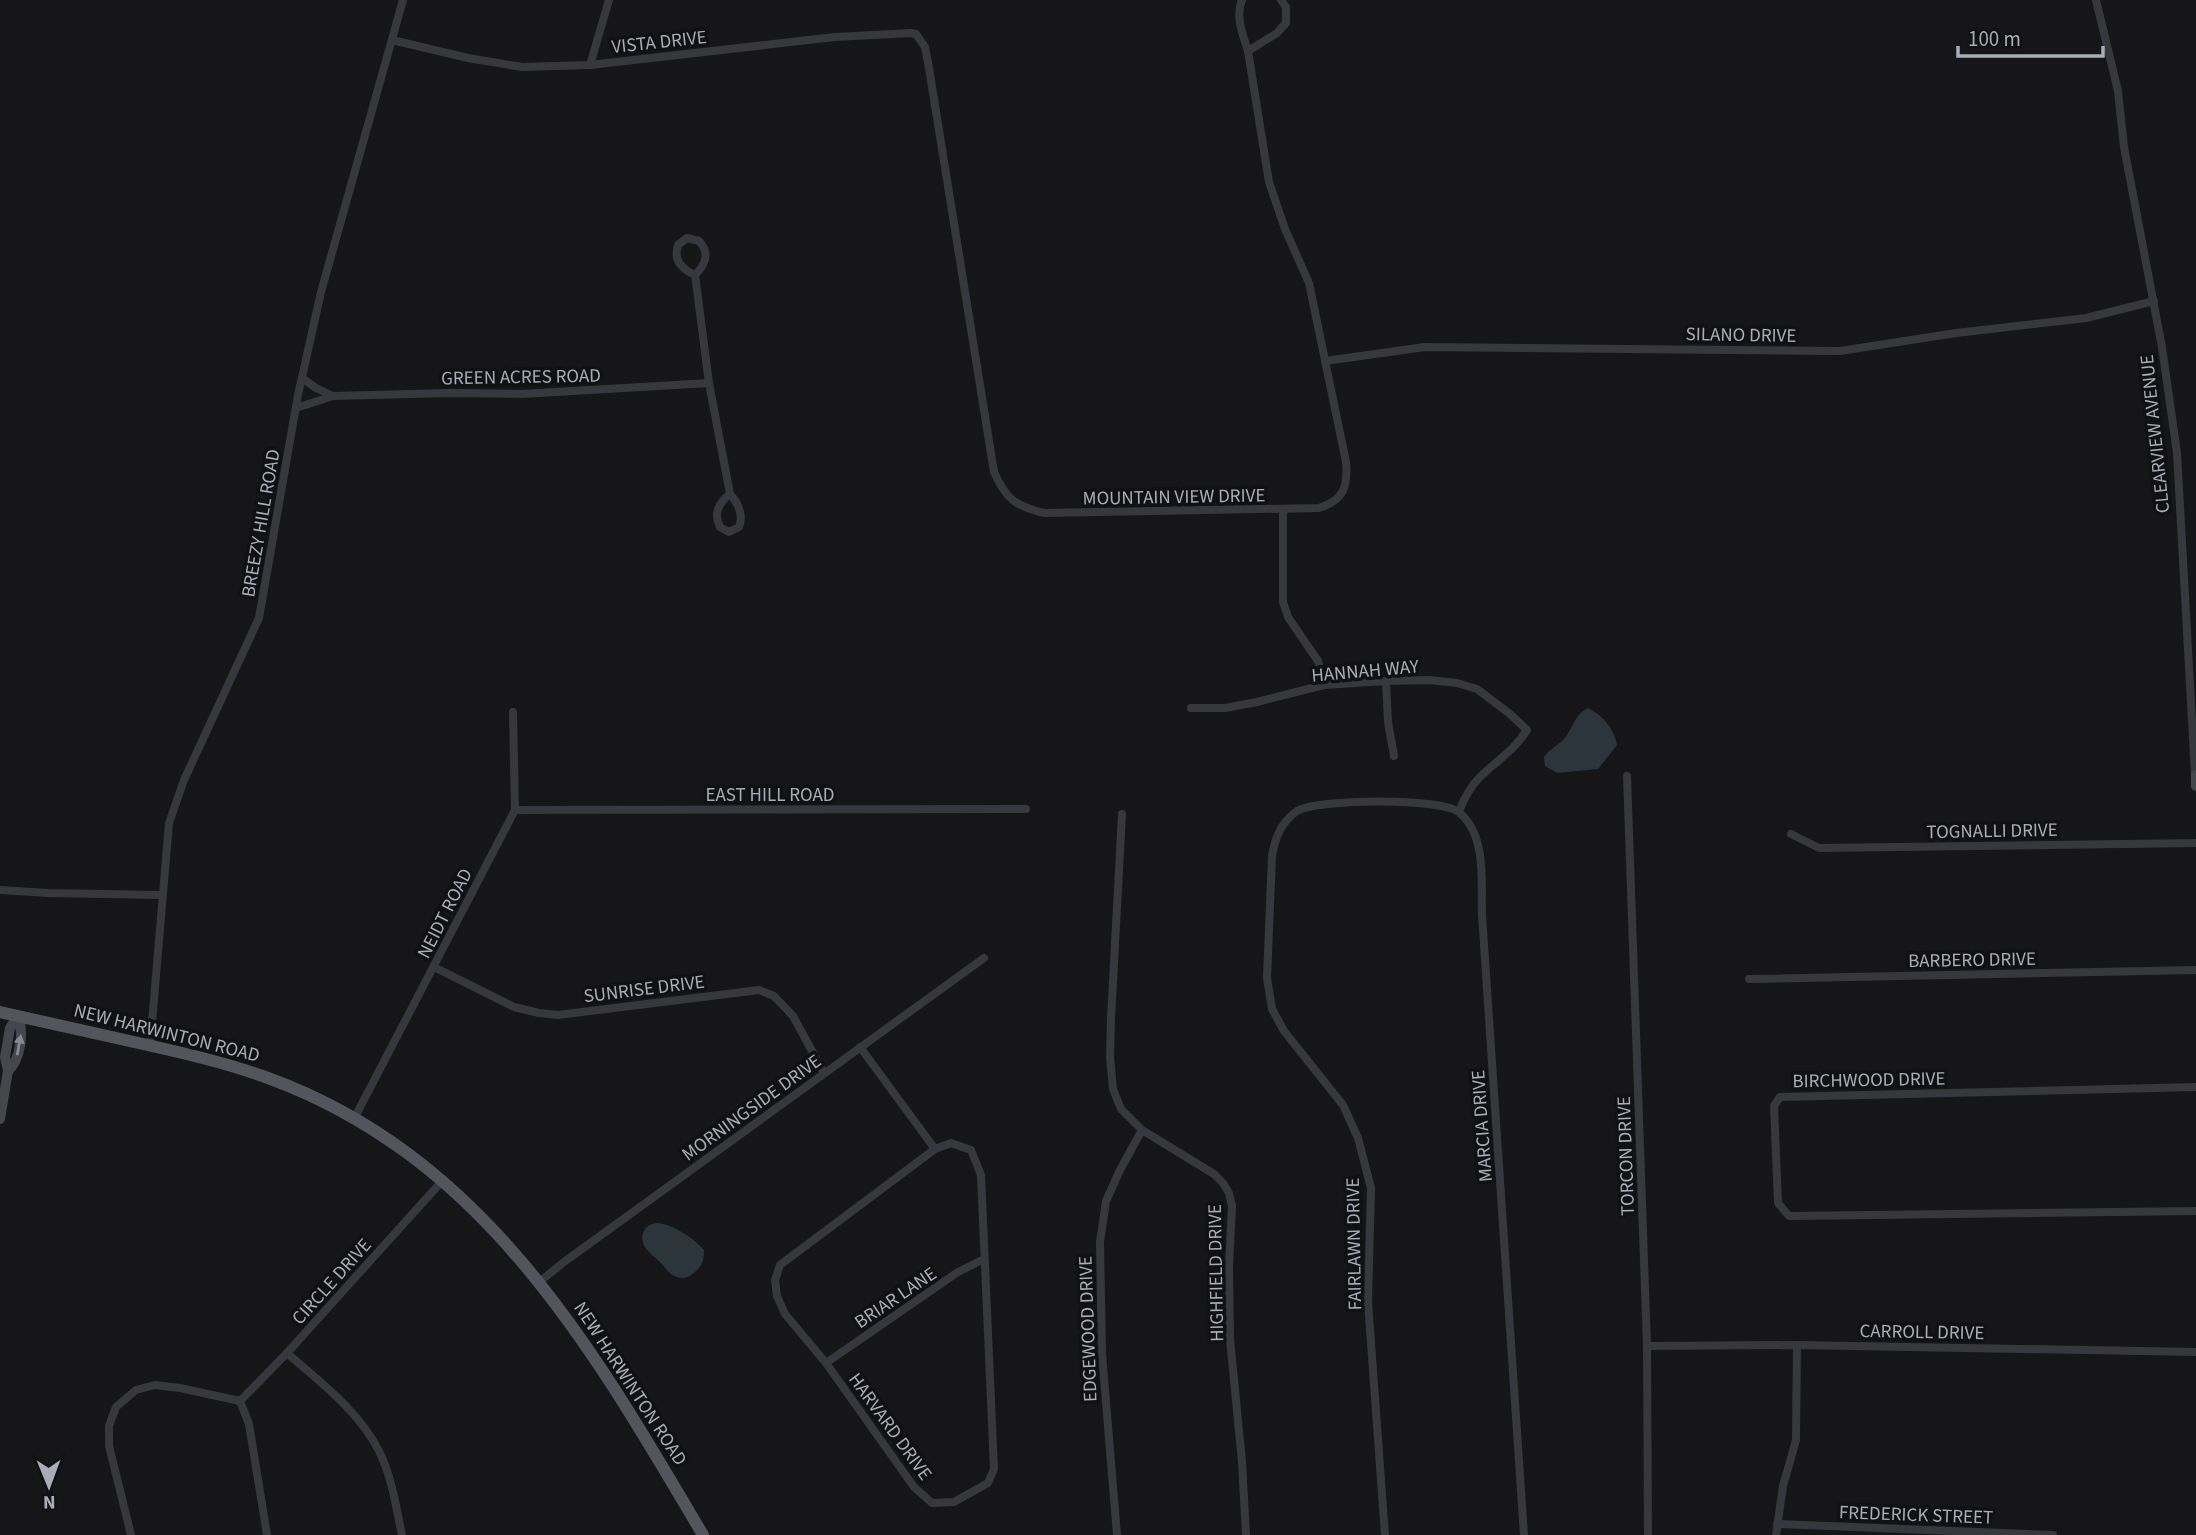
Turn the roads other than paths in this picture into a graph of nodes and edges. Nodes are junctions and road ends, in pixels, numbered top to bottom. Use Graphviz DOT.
graph roads {
  1 [pos="402,0"];
  2 [pos="609,0"];
  3 [pos="1242,0"];
  4 [pos="1282,0"];
  5 [pos="2096,0"];
  6 [pos="391,40"];
  7 [pos="925,47"];
  8 [pos="1248,51"];
  9 [pos="590,65"];
  10 [pos="695,275"];
  11 [pos="2154,301"];
  12 [pos="1325,361"];
  13 [pos="302,378"];
  14 [pos="709,383"];
  15 [pos="333,396"];
  16 [pos="296,408"];
  17 [pos="730,494"];
  18 [pos="1283,510"];
  19 [pos="1386,681"];
  20 [pos="1324,685"];
  21 [pos="1191,708"];
  22 [pos="513,712"];
  23 [pos="1394,756"];
  24 [pos="2196,775"];
  25 [pos="1627,776"];
  26 [pos="2196,786"];
  27 [pos="1026,809"];
  28 [pos="515,810"];
  29 [pos="1459,811"];
  30 [pos="1122,814"];
  31 [pos="1791,834"];
  32 [pos="2196,844"];
  33 [pos="0,890"];
  34 [pos="162,895"];
  35 [pos="984,958"];
  36 [pos="434,967"];
  37 [pos="2196,970"];
  38 [pos="1749,979"];
  39 [pos="0,1012"];
  40 [pos="18,1016"];
  41 [pos="150,1046"];
  42 [pos="860,1047"];
  43 [pos="824,1073"];
  44 [pos="2196,1087"];
  45 [pos="355,1117"];
  46 [pos="0,1119"];
  47 [pos="1142,1130"];
  48 [pos="934,1149"];
  49 [pos="443,1180"];
  50 [pos="2196,1210"];
  51 [pos="984,1259"];
  52 [pos="538,1283"];
  53 [pos="1797,1345"];
  54 [pos="1647,1346"];
  55 [pos="2196,1352"];
  56 [pos="287,1353"];
  57 [pos="826,1363"];
  58 [pos="240,1401"];
  59 [pos="1777,1524"];
  60 [pos="131,1535"];
  61 [pos="267,1535"];
  62 [pos="402,1535"];
  63 [pos="703,1535"];
  64 [pos="1116,1535"];
  65 [pos="1246,1535"];
  66 [pos="1385,1535"];
  67 [pos="1524,1535"];
  68 [pos="1648,1535"];
  69 [pos="1776,1535"];
  70 [pos="2053,1535"];
  1 -- 6 [label="street, BREEZY HILL ROAD"];
  2 -- 9 [label="street"];
  3 -- 8 [label="street, MOUNTAIN VIEW DRIVE"];
  4 -- 8 [label="street"];
  5 -- 11 [label="street, CLEARVIEW AVENUE"];
  6 -- 9 [label="street, VISTA DRIVE"];
  6 -- 13 [label="street, BREEZY HILL ROAD"];
  7 -- 9 [label="street, VISTA DRIVE"];
  7 -- 18 [label="street, MOUNTAIN VIEW DRIVE"];
  8 -- 12 [label="street, MOUNTAIN VIEW DRIVE"];
  10 -- 10 [label="street"];
  10 -- 14 [label="street"];
  11 -- 12 [label="street, SILANO DRIVE"];
  11 -- 24 [label="street, CLEARVIEW AVENUE"];
  12 -- 18 [label="street, MOUNTAIN VIEW DRIVE"];
  13 -- 15 [label="street"];
  13 -- 16 [label="street, BREEZY HILL ROAD"];
  14 -- 15 [label="street, GREEN ACRES ROAD"];
  14 -- 17 [label="street"];
  15 -- 16 [label="street, GREEN ACRES ROAD"];
  16 -- 34 [label="street, BREEZY HILL ROAD"];
  18 -- 20 [label="street"];
  19 -- 20 [label="street, HANNAH WAY"];
  19 -- 23 [label="street"];
  19 -- 29 [label="street, HANNAH WAY"];
  20 -- 21 [label="street, HANNAH WAY"];
  22 -- 28 [label="street, NEIDT ROAD"];
  24 -- 26 [label="main road, CLEARVIEW AVENUE"];
  25 -- 54 [label="street, TORCON DRIVE"];
  27 -- 28 [label="street, EAST HILL ROAD"];
  28 -- 36 [label="street, NEIDT ROAD"];
  29 -- 66 [label="street, FAIRLAWN DRIVE"];
  29 -- 67 [label="street, MARCIA DRIVE"];
  30 -- 47 [label="street, HIGHFIELD DRIVE"];
  31 -- 32 [label="street, TOGNALLI DRIVE"];
  33 -- 34 [label="street"];
  34 -- 41 [label="street, BREEZY HILL ROAD"];
  35 -- 42 [label="street, MORNINGSIDE DRIVE"];
  36 -- 43 [label="street, SUNRISE DRIVE"];
  36 -- 45 [label="street, NEIDT ROAD"];
  37 -- 38 [label="street, BARBERO DRIVE"];
  39 -- 40 [label="main road, NEW HARWINTON ROAD"];
  40 -- 41 [label="main road, NEW HARWINTON ROAD"];
  40 -- 46 [label="main road"];
  41 -- 45 [label="main road, NEW HARWINTON ROAD"];
  42 -- 43 [label="street, MORNINGSIDE DRIVE"];
  42 -- 48 [label="street"];
  43 -- 52 [label="street, MORNINGSIDE DRIVE"];
  44 -- 50 [label="street, BIRCHWOOD DRIVE"];
  45 -- 49 [label="main road, NEW HARWINTON ROAD"];
  47 -- 64 [label="street, EDGEWOOD DRIVE"];
  47 -- 65 [label="street, HIGHFIELD DRIVE"];
  48 -- 51 [label="street, HARVARD DRIVE"];
  48 -- 57 [label="street, HARVARD DRIVE"];
  49 -- 52 [label="main road, NEW HARWINTON ROAD"];
  49 -- 56 [label="street, CIRCLE DRIVE"];
  51 -- 57 [label="street, BRIAR LANE"];
  51 -- 57 [label="street, HARVARD DRIVE"];
  52 -- 63 [label="main road, NEW HARWINTON ROAD"];
  53 -- 54 [label="street, CARROLL DRIVE"];
  53 -- 55 [label="street, CARROLL DRIVE"];
  53 -- 59 [label="street"];
  54 -- 68 [label="street, TORCON DRIVE"];
  56 -- 58 [label="street, CIRCLE DRIVE"];
  56 -- 62 [label="street"];
  58 -- 60 [label="street"];
  58 -- 61 [label="street"];
  59 -- 69 [label="street"];
  59 -- 70 [label="street, FREDERICK STREET"];
}
